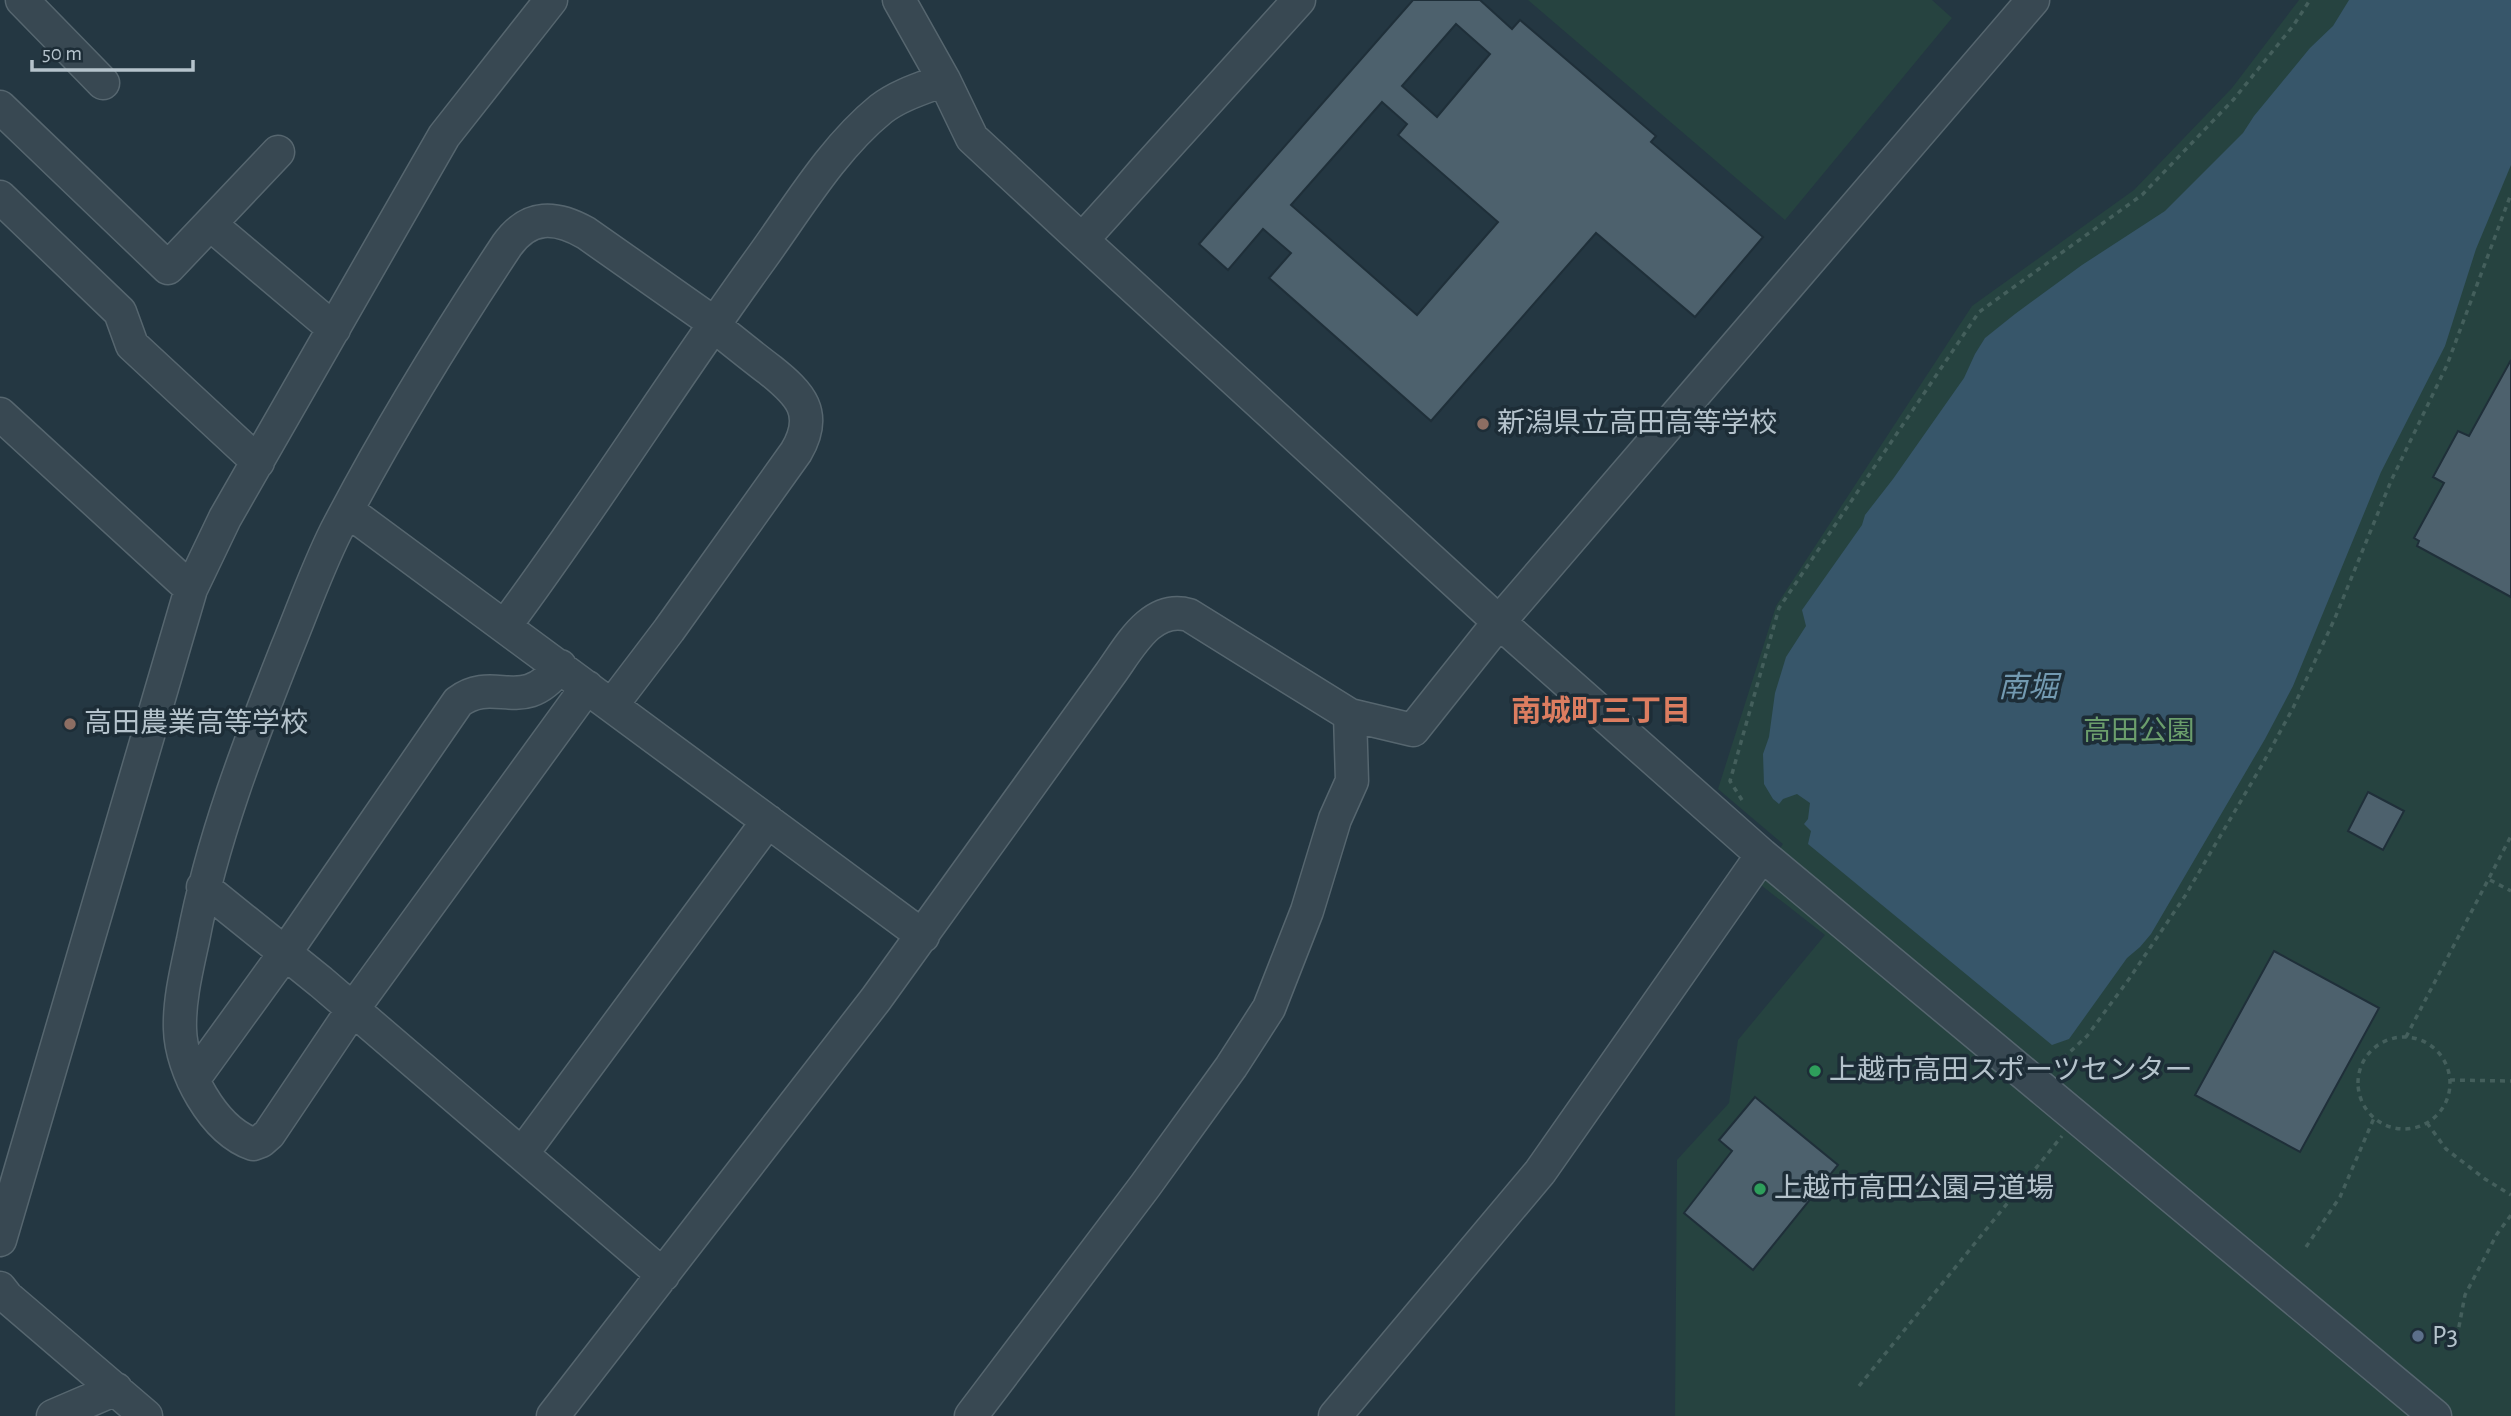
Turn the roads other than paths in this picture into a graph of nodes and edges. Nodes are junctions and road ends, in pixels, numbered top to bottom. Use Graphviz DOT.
graph roads {
  1 [pos="11,0"];
  2 [pos="22,0"];
  3 [pos="551,0"];
  4 [pos="899,0"];
  5 [pos="1299,0"];
  6 [pos="2033,0"];
  7 [pos="0,11"];
  8 [pos="944,80"];
  9 [pos="103,83"];
  10 [pos="0,107"];
  11 [pos="278,152"];
  12 [pos="0,197"];
  13 [pos="210,224"];
  14 [pos="1082,240"];
  15 [pos="714,323"];
  16 [pos="334,329"];
  17 [pos="0,414"];
  18 [pos="258,462"];
  19 [pos="348,511"];
  20 [pos="191,589"];
  21 [pos="1499,622"];
  22 [pos="505,626"];
  23 [pos="559,666"];
  24 [pos="600,696"];
  25 [pos="1350,715"];
  26 [pos="768,821"];
  27 [pos="1762,855"];
  28 [pos="203,887"];
  29 [pos="923,936"];
  30 [pos="285,953"];
  31 [pos="353,1009"];
  32 [pos="193,1080"];
  33 [pos="522,1154"];
  34 [pos="7,1196"];
  35 [pos="0,1240"];
  36 [pos="663,1275"];
  37 [pos="0,1288"];
  38 [pos="117,1389"];
  39 [pos="52,1416"];
  40 [pos="146,1416"];
  41 [pos="553,1416"];
  42 [pos="971,1416"];
  43 [pos="1335,1416"];
  44 [pos="2435,1416"];
  1 -- 7 [label="street"];
  2 -- 9 [label="street"];
  3 -- 16 [label="street"];
  4 -- 8 [label="street"];
  5 -- 14 [label="street"];
  6 -- 21 [label="street"];
  8 -- 14 [label="street"];
  8 -- 15 [label="street"];
  10 -- 13 [label="street"];
  11 -- 13 [label="street"];
  12 -- 18 [label="street"];
  13 -- 16 [label="street"];
  14 -- 21 [label="street"];
  15 -- 19 [label="street"];
  15 -- 22 [label="street"];
  15 -- 24 [label="street"];
  16 -- 18 [label="street"];
  17 -- 20 [label="street"];
  18 -- 20 [label="street"];
  19 -- 22 [label="street"];
  19 -- 28 [label="street"];
  20 -- 34 [label="street"];
  21 -- 25 [label="street"];
  21 -- 27 [label="street"];
  22 -- 23 [label="street"];
  23 -- 24 [label="street"];
  23 -- 30 [label="street"];
  24 -- 26 [label="street"];
  24 -- 31 [label="street"];
  25 -- 29 [label="street"];
  25 -- 42 [label="street"];
  26 -- 29 [label="street"];
  26 -- 33 [label="street"];
  27 -- 43 [label="street"];
  27 -- 44 [label="street"];
  28 -- 30 [label="street"];
  28 -- 32 [label="street"];
  29 -- 36 [label="street"];
  30 -- 31 [label="street"];
  30 -- 32 [label="street"];
  31 -- 32 [label="street"];
  31 -- 33 [label="street"];
  33 -- 36 [label="street"];
  34 -- 35 [label="street"];
  36 -- 41 [label="street"];
  37 -- 38 [label="street"];
  38 -- 39 [label="street"];
  38 -- 40 [label="street"];
}
